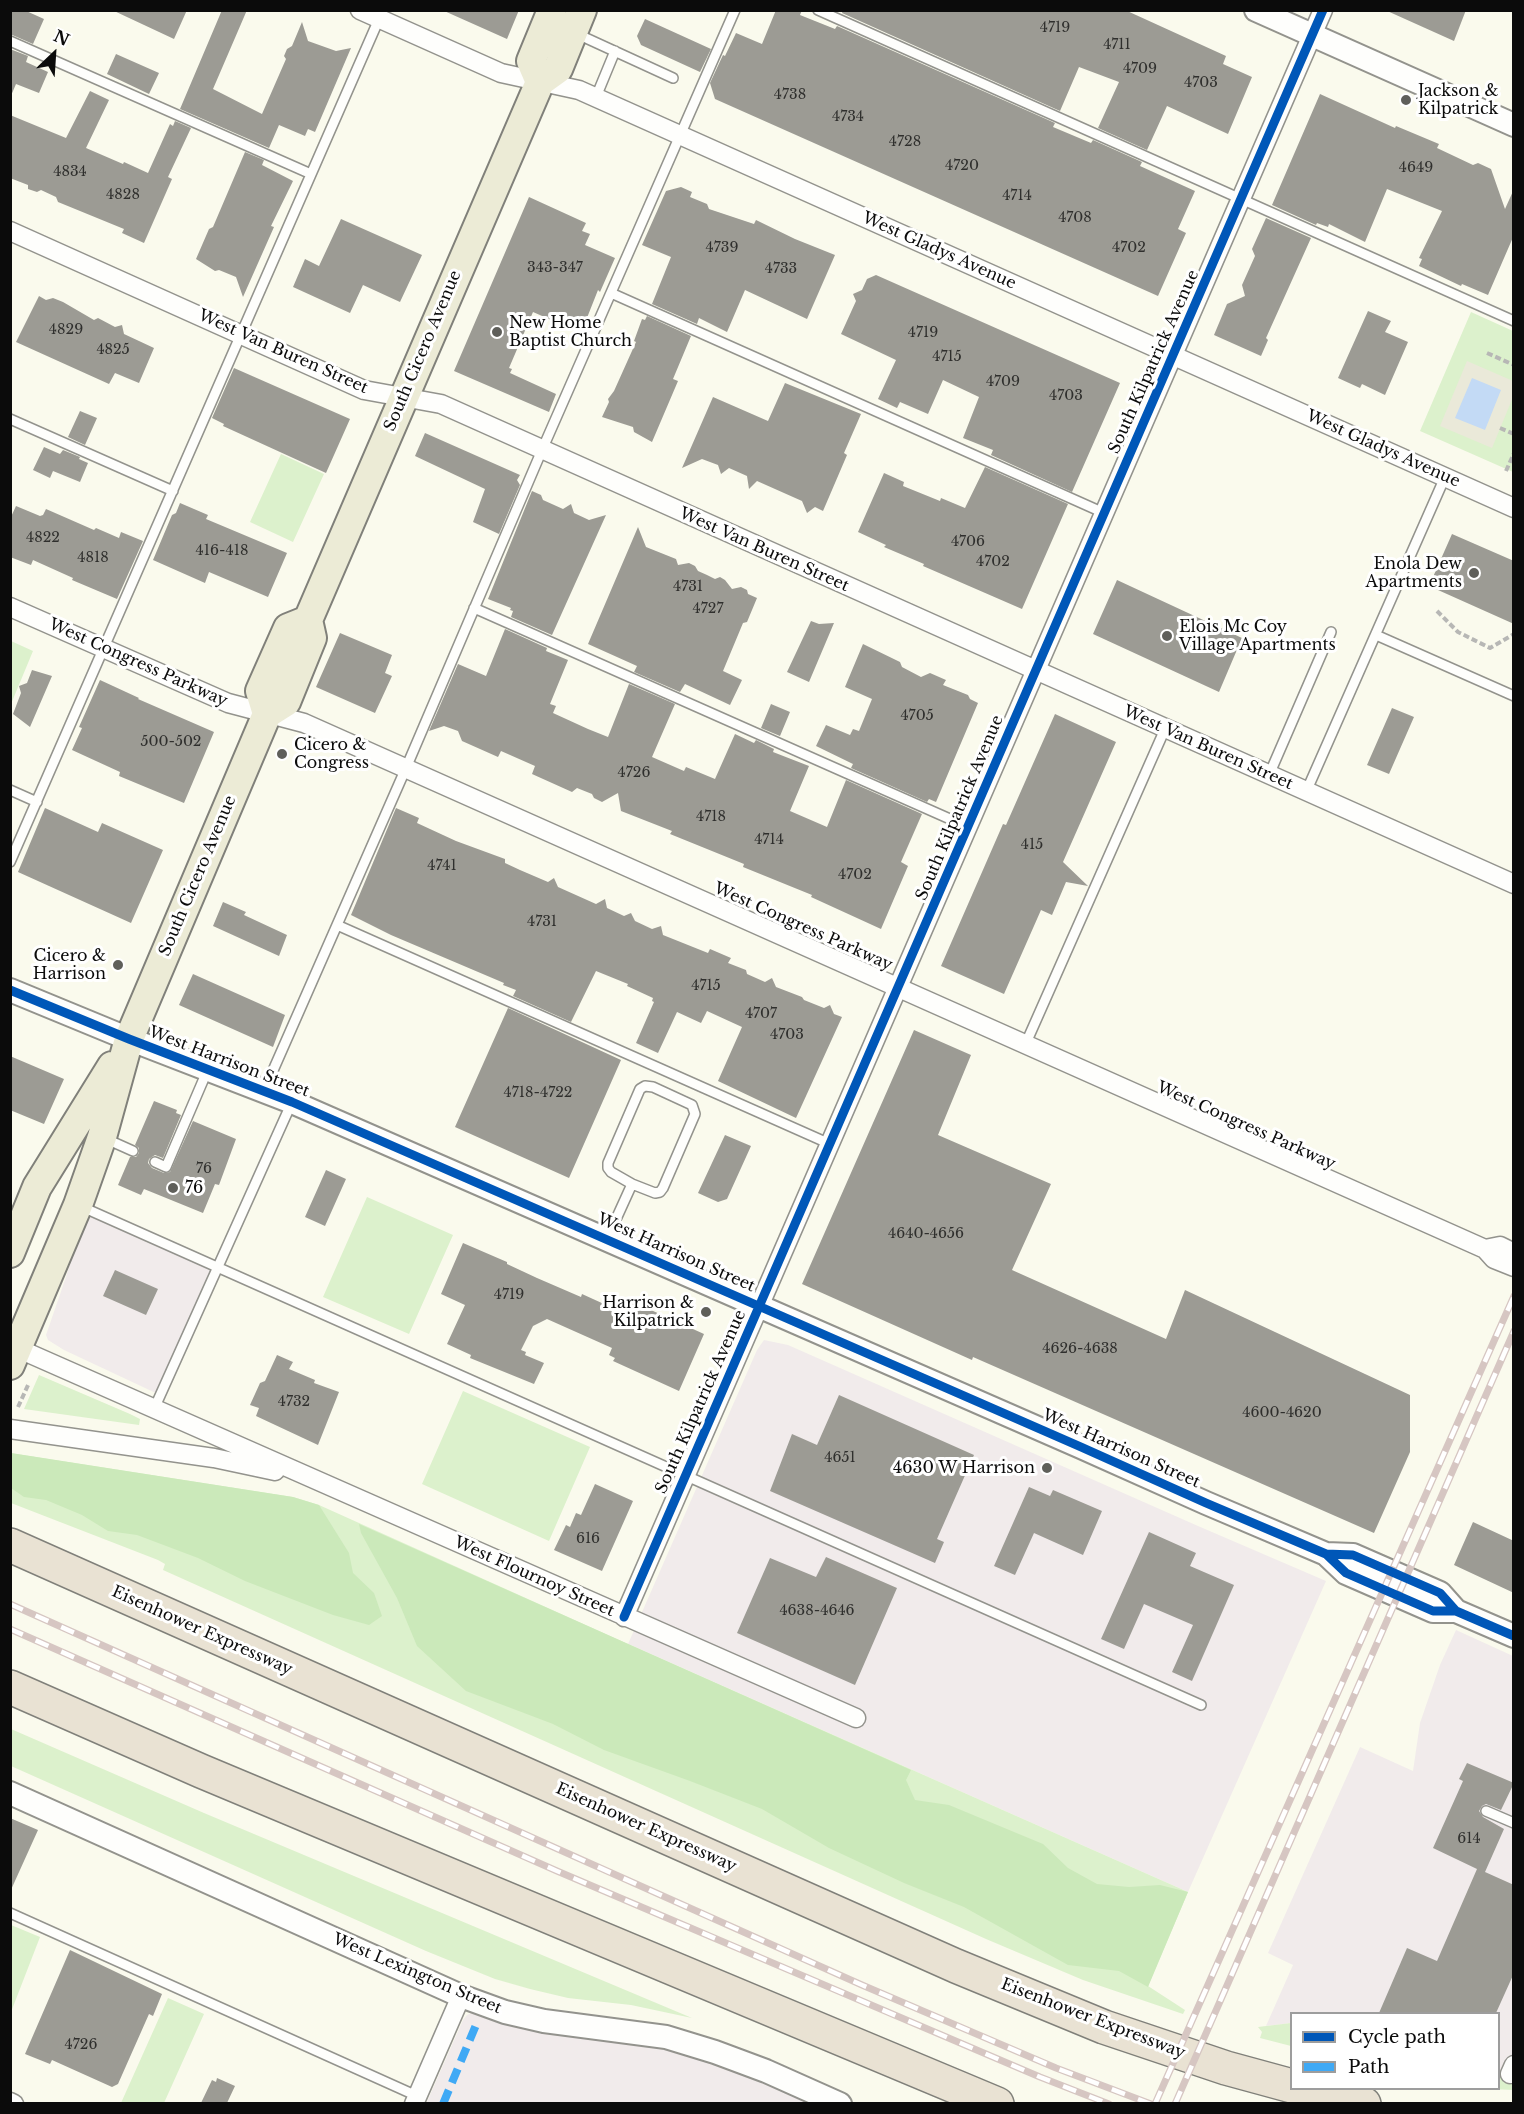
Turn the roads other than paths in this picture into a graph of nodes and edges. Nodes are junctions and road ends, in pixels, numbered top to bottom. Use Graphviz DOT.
graph roads {
  1 [pos="552,10"];
  2 [pos="735,10"];
  3 [pos="818,10"];
  4 [pos="1256,10"];
  5 [pos="1323,10"];
  6 [pos="369,14"];
  7 [pos="578,21"];
  8 [pos="1312,35"];
  9 [pos="10,41"];
  10 [pos="615,51"];
  11 [pos="673,78"];
  12 [pos="540,82"];
  13 [pos="596,97"];
  14 [pos="1514,125"];
  15 [pos="680,135"];
  16 [pos="311,174"];
  17 [pos="1240,200"];
  18 [pos="10,231"];
  19 [pos="611,293"];
  20 [pos="1514,321"];
  21 [pos="241,334"];
  22 [pos="1173,356"];
  23 [pos="403,398"];
  24 [pos="10,418"];
  25 [pos="542,450"];
  26 [pos="1445,477"];
  27 [pos="173,491"];
  28 [pos="1514,508"];
  29 [pos="1104,513"];
  30 [pos="10,607"];
  31 [pos="474,608"];
  32 [pos="1330,632"];
  33 [pos="1376,635"];
  34 [pos="104,648"];
  35 [pos="1035,671"];
  36 [pos="1514,696"];
  37 [pos="267,714"];
  38 [pos="1165,729"];
  39 [pos="406,768"];
  40 [pos="1269,775"];
  41 [pos="10,790"];
  42 [pos="1306,792"];
  43 [pos="37,802"];
  44 [pos="968,827"];
  45 [pos="10,862"];
  46 [pos="1514,884"];
  47 [pos="337,925"];
  48 [pos="898,986"];
  49 [pos="10,990"];
  50 [pos="129,1039"];
  51 [pos="1026,1043"];
  52 [pos="208,1069"];
  53 [pos="264,1091"];
  54 [pos="292,1102"];
  55 [pos="102,1137"];
  56 [pos="830,1144"];
  57 [pos="133,1151"];
  58 [pos="155,1162"];
  59 [pos="632,1184"];
  60 [pos="78,1205"];
  61 [pos="607,1239"];
  62 [pos="1485,1249"];
  63 [pos="1514,1252"];
  64 [pos="10,1253"];
  65 [pos="218,1268"];
  66 [pos="1514,1268"];
  67 [pos="759,1306"];
  68 [pos="18,1359"];
  69 [pos="154,1408"];
  70 [pos="10,1430"];
  71 [pos="685,1476"];
  72 [pos="312,1478"];
  73 [pos="10,1545"];
  74 [pos="624,1617"];
  75 [pos="1514,1636"];
  76 [pos="10,1687"];
  77 [pos="1201,1705"];
  78 [pos="856,1718"];
  79 [pos="10,1793"];
  80 [pos="1486,1811"];
  81 [pos="1514,1823"];
  82 [pos="10,1913"];
  83 [pos="461,1996"];
  84 [pos="1290,2085"];
  85 [pos="1309,2090"];
  86 [pos="416,2100"];
  87 [pos="840,2103"];
  88 [pos="997,2103"];
  89 [pos="1364,2103"];
  1 -- 12 [label="main road"];
  2 -- 15 [label="lane"];
  3 -- 17 [label="lane"];
  4 -- 8 [label="street"];
  5 -- 8 [label="street, South Kilpatrick Avenue"];
  6 -- 12 [label="street, West Gladys Avenue"];
  6 -- 16 [label="lane"];
  7 -- 10 [label="lane"];
  7 -- 12 [label="main road, South Cicero Avenue"];
  8 -- 14 [label="street"];
  8 -- 17 [label="street, South Kilpatrick Avenue"];
  9 -- 16 [label="lane"];
  10 -- 11 [label="lane"];
  10 -- 13 [label="lane"];
  12 -- 13 [label="street, West Gladys Avenue"];
  12 -- 23 [label="main road, South Cicero Avenue"];
  13 -- 15 [label="street, West Gladys Avenue"];
  15 -- 19 [label="lane"];
  15 -- 22 [label="street, West Gladys Avenue"];
  16 -- 21 [label="lane"];
  17 -- 20 [label="lane"];
  17 -- 22 [label="street, South Kilpatrick Avenue"];
  18 -- 21 [label="street, West Van Buren Street"];
  19 -- 25 [label="lane"];
  19 -- 29 [label="lane"];
  21 -- 23 [label="street, West Van Buren Street"];
  21 -- 27 [label="lane"];
  22 -- 26 [label="street, West Gladys Avenue"];
  22 -- 29 [label="street, South Kilpatrick Avenue"];
  23 -- 25 [label="street, West Van Buren Street"];
  23 -- 37 [label="main road, South Cicero Avenue"];
  24 -- 27 [label="lane"];
  25 -- 31 [label="lane"];
  25 -- 35 [label="street, West Van Buren Street"];
  26 -- 28 [label="street, West Gladys Avenue"];
  26 -- 33 [label="lane"];
  27 -- 34 [label="lane"];
  29 -- 35 [label="street, South Kilpatrick Avenue"];
  30 -- 34 [label="street, West Congress Parkway"];
  31 -- 39 [label="lane"];
  31 -- 44 [label="lane"];
  32 -- 40 [label="lane"];
  33 -- 36 [label="lane"];
  33 -- 42 [label="lane"];
  34 -- 37 [label="street, West Congress Parkway"];
  34 -- 43 [label="lane"];
  35 -- 38 [label="street, West Van Buren Street"];
  35 -- 44 [label="street, South Kilpatrick Avenue"];
  37 -- 39 [label="street, West Congress Parkway"];
  37 -- 50 [label="main road, South Cicero Avenue"];
  38 -- 40 [label="street, West Van Buren Street"];
  38 -- 51 [label="lane"];
  39 -- 47 [label="lane"];
  39 -- 48 [label="street, West Congress Parkway"];
  40 -- 42 [label="street, West Van Buren Street"];
  41 -- 43 [label="lane"];
  42 -- 46 [label="street, West Van Buren Street"];
  43 -- 45 [label="lane"];
  44 -- 48 [label="street, South Kilpatrick Avenue"];
  47 -- 53 [label="lane"];
  47 -- 56 [label="lane"];
  48 -- 51 [label="street, West Congress Parkway"];
  48 -- 56 [label="street, South Kilpatrick Avenue"];
  49 -- 50 [label="street, West Harrison Street"];
  50 -- 52 [label="street, West Harrison Street"];
  50 -- 55 [label="main road, South Cicero Avenue"];
  50 -- 64 [label="main road, South Cicero Avenue"];
  51 -- 62 [label="street, West Congress Parkway"];
  52 -- 53 [label="street, West Harrison Street"];
  52 -- 58 [label="lane"];
  53 -- 54 [label="street, West Harrison Street"];
  54 -- 61 [label="street, West Harrison Street"];
  54 -- 65 [label="lane"];
  55 -- 57 [label="lane"];
  55 -- 60 [label="main road, South Cicero Avenue"];
  56 -- 67 [label="street, South Kilpatrick Avenue"];
  59 -- 59 [label="lane"];
  59 -- 61 [label="lane"];
  60 -- 65 [label="lane"];
  60 -- 68 [label="main road, South Cicero Avenue"];
  61 -- 67 [label="street, West Harrison Street"];
  62 -- 63 [label="street, West Congress Parkway"];
  62 -- 66 [label="street, West Congress Parkway"];
  65 -- 69 [label="lane"];
  65 -- 71 [label="lane"];
  67 -- 71 [label="street, South Kilpatrick Avenue"];
  67 -- 75 [label="street, West Harrison Street"];
  68 -- 69 [label="street, West Flournoy Street"];
  69 -- 72 [label="street, West Flournoy Street"];
  70 -- 72 [label="street, West Flournoy Street"];
  71 -- 74 [label="street, South Kilpatrick Avenue"];
  71 -- 77 [label="lane"];
  72 -- 74 [label="street, West Flournoy Street"];
  73 -- 84 [label="highway, Eisenhower Expressway"];
  74 -- 78 [label="street, West Flournoy Street"];
  76 -- 88 [label="highway"];
  79 -- 83 [label="street, West Lexington Street"];
  80 -- 81 [label="lane"];
  82 -- 86 [label="lane"];
  83 -- 86 [label="street"];
  83 -- 87 [label="street, West Lexington Street"];
  85 -- 89 [label="highway"];
}
